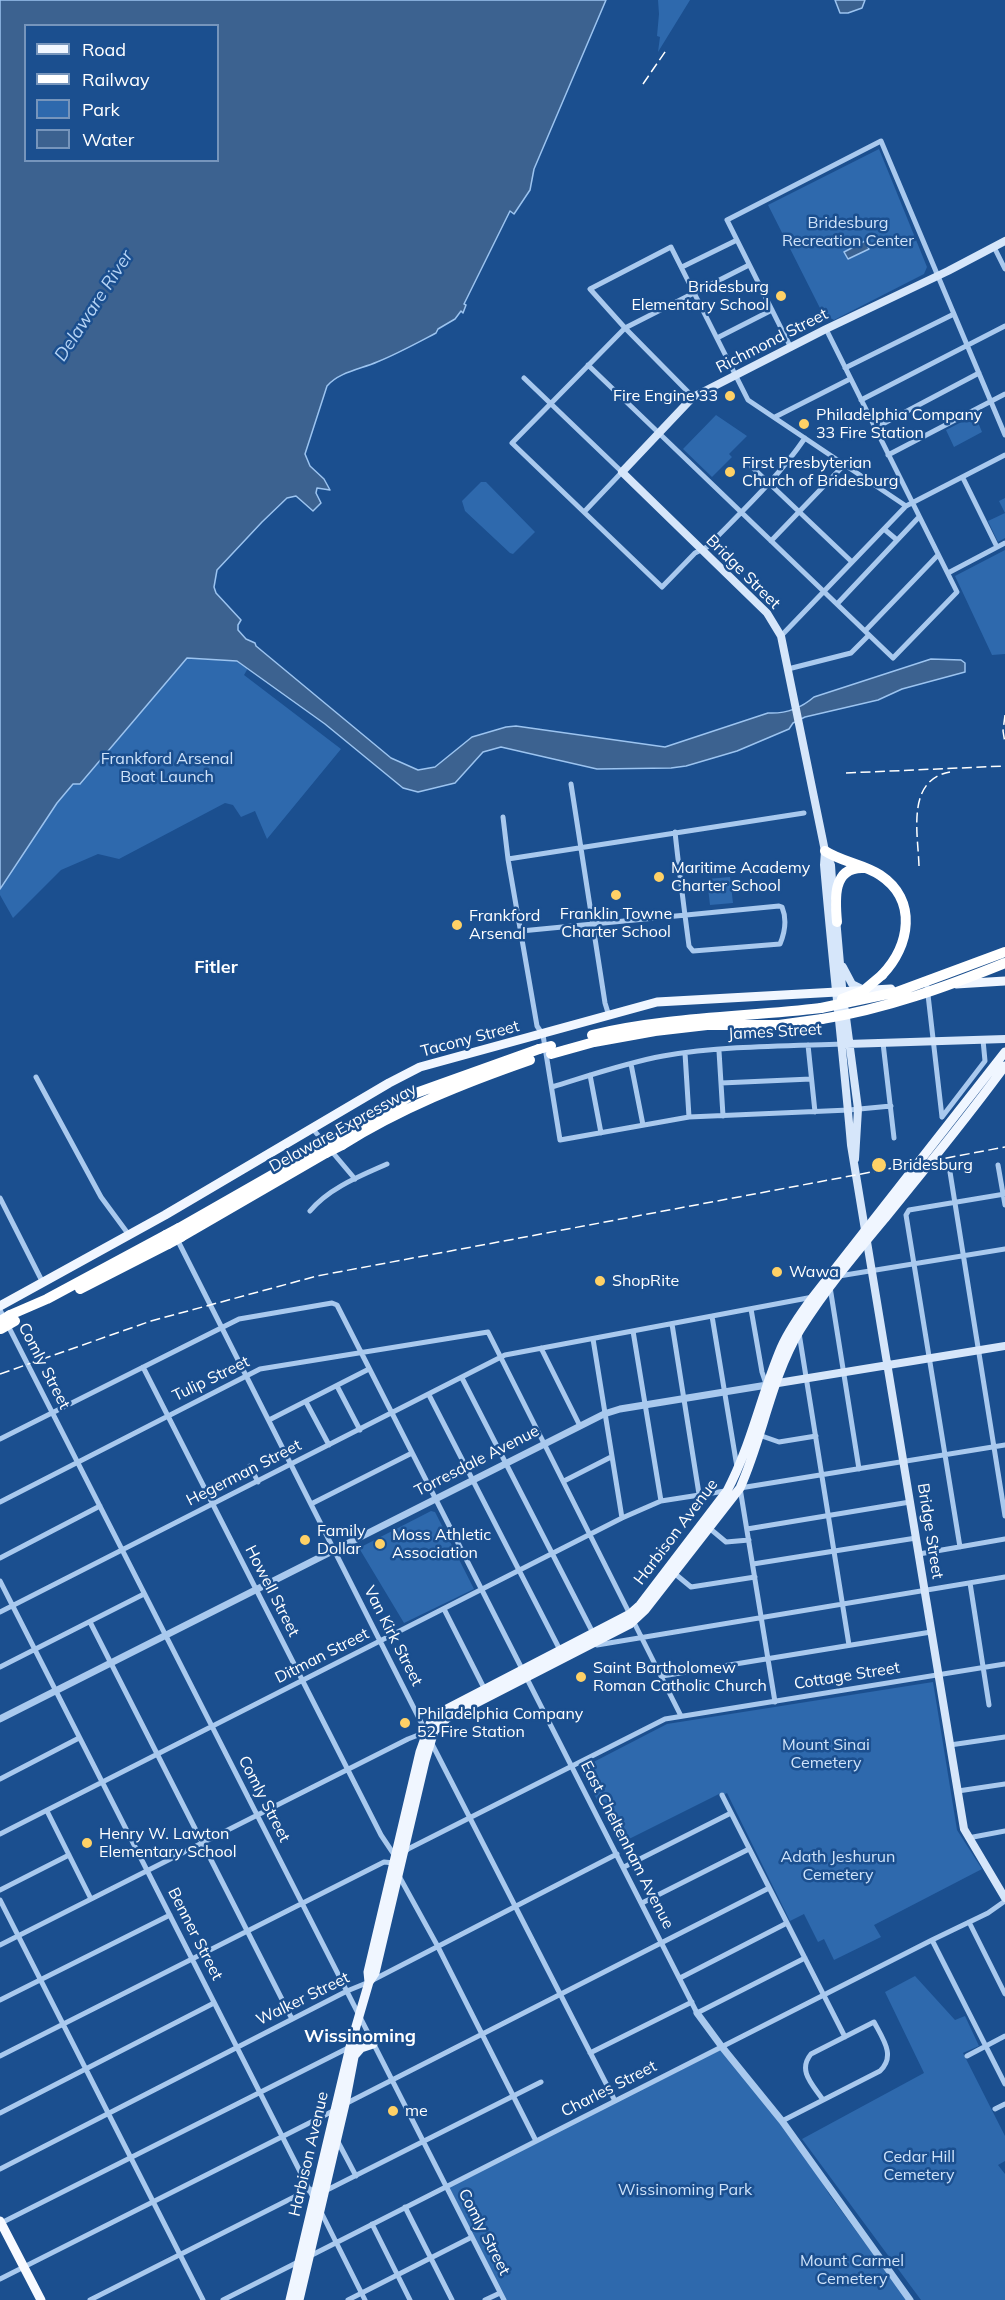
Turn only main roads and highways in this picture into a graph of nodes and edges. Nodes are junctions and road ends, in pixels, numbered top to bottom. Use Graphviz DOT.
graph roads {
  1 [pos="1005,241"];
  2 [pos="622,472"];
  3 [pos="825,851"];
  4 [pos="865,868"];
  5 [pos="837,922"];
  6 [pos="1005,952"];
  7 [pos="840,957"];
  8 [pos="1005,963"];
  9 [pos="1005,980"];
  10 [pos="866,991"];
  11 [pos="838,993"];
  12 [pos="821,1010"];
  13 [pos="1005,1039"];
  14 [pos="846,1044"];
  15 [pos="545,1051"];
  16 [pos="1005,1052"];
  17 [pos="1005,1066"];
  18 [pos="865,1230"];
  19 [pos="867,1240"];
  20 [pos="829,1282"];
  21 [pos="816,1299"];
  22 [pos="6,1313"];
  23 [pos="0,1326"];
  24 [pos="1005,1346"];
  25 [pos="889,1364"];
  26 [pos="771,1385"];
  27 [pos="742,1473"];
  28 [pos="740,1488"];
  29 [pos="727,1491"];
  30 [pos="632,1618"];
  31 [pos="524,1673"];
  32 [pos="428,1736"];
  33 [pos="398,1858"];
  34 [pos="1005,1899"];
  35 [pos="369,1982"];
  36 [pos="373,2044"];
  37 [pos="352,2051"];
  38 [pos="316,2191"];
  39 [pos="1,2222"];
  40 [pos="303,2260"];
  41 [pos="40,2300"];
  42 [pos="290,2300"];
  43 [pos="299,2300"];
  1 -- 2 [label="main road, Richmond Street"];
  2 -- 3 [label="main road, Bridge Street"];
  3 -- 4 [label="highway"];
  3 -- 5 [label="main road, Bridge Street"];
  3 -- 11 [label="main road, Bridge Street"];
  4 -- 5 [label="highway"];
  4 -- 12 [label="highway, bridge"];
  5 -- 7 [label="main road, Bridge Street"];
  6 -- 12 [label="highway, Delaware Expressway, bridge"];
  7 -- 10 [label="main road"];
  7 -- 11 [label="main road, Bridge Street"];
  8 -- 12 [label="highway, Delaware Expressway, bridge"];
  9 -- 10 [label="main road, Tacony Street"];
  10 -- 11 [label="main road, Tacony Street"];
  11 -- 14 [label="main road, Bridge Street"];
  11 -- 22 [label="main road, Tacony Street"];
  12 -- 15 [label="highway, Delaware Expressway"];
  12 -- 15 [label="highway, Delaware Expressway"];
  13 -- 14 [label="main road, James Street"];
  14 -- 18 [label="main road, Bridge Street"];
  15 -- 22 [label="highway, Delaware Expressway, bridge"];
  16 -- 18 [label="main road, Harbison Avenue"];
  17 -- 19 [label="main road, Harbison Avenue"];
  18 -- 19 [label="main road, Bridge Street"];
  18 -- 20 [label="main road, Harbison Avenue"];
  19 -- 20 [label="main road, Harbison Avenue"];
  19 -- 25 [label="main road, Bridge Street"];
  20 -- 21 [label="main road, Harbison Avenue"];
  21 -- 26 [label="main road, Harbison Avenue"];
  21 -- 26 [label="main road, Harbison Avenue"];
  22 -- 23 [label="highway, Delaware Expressway, bridge"];
  24 -- 25 [label="main road, Torresdale Avenue"];
  25 -- 26 [label="main road, Torresdale Avenue"];
  25 -- 34 [label="main road, Bridge Street"];
  26 -- 27 [label="main road, Harbison Avenue"];
  26 -- 27 [label="main road, Harbison Avenue"];
  27 -- 28 [label="main road, Harbison Avenue"];
  27 -- 29 [label="main road, Harbison Avenue"];
  28 -- 29 [label="main road"];
  28 -- 30 [label="main road, Harbison Avenue"];
  29 -- 30 [label="main road, Harbison Avenue"];
  30 -- 31 [label="main road, Harbison Avenue"];
  30 -- 31 [label="main road, Harbison Avenue"];
  31 -- 32 [label="main road, Harbison Avenue"];
  31 -- 32 [label="main road, Harbison Avenue"];
  32 -- 33 [label="main road, Harbison Avenue"];
  33 -- 35 [label="main road, Harbison Avenue"];
  33 -- 35 [label="main road, Harbison Avenue"];
  35 -- 37 [label="main road, Harbison Avenue"];
  36 -- 37 [label="main road"];
  37 -- 38 [label="main road, Harbison Avenue"];
  37 -- 38 [label="main road, Harbison Avenue"];
  38 -- 40 [label="main road, Harbison Avenue"];
  38 -- 40 [label="main road, Harbison Avenue"];
  39 -- 41 [label="highway"];
  40 -- 42 [label="main road, Harbison Avenue"];
  40 -- 43 [label="main road, Harbison Avenue"];
}
